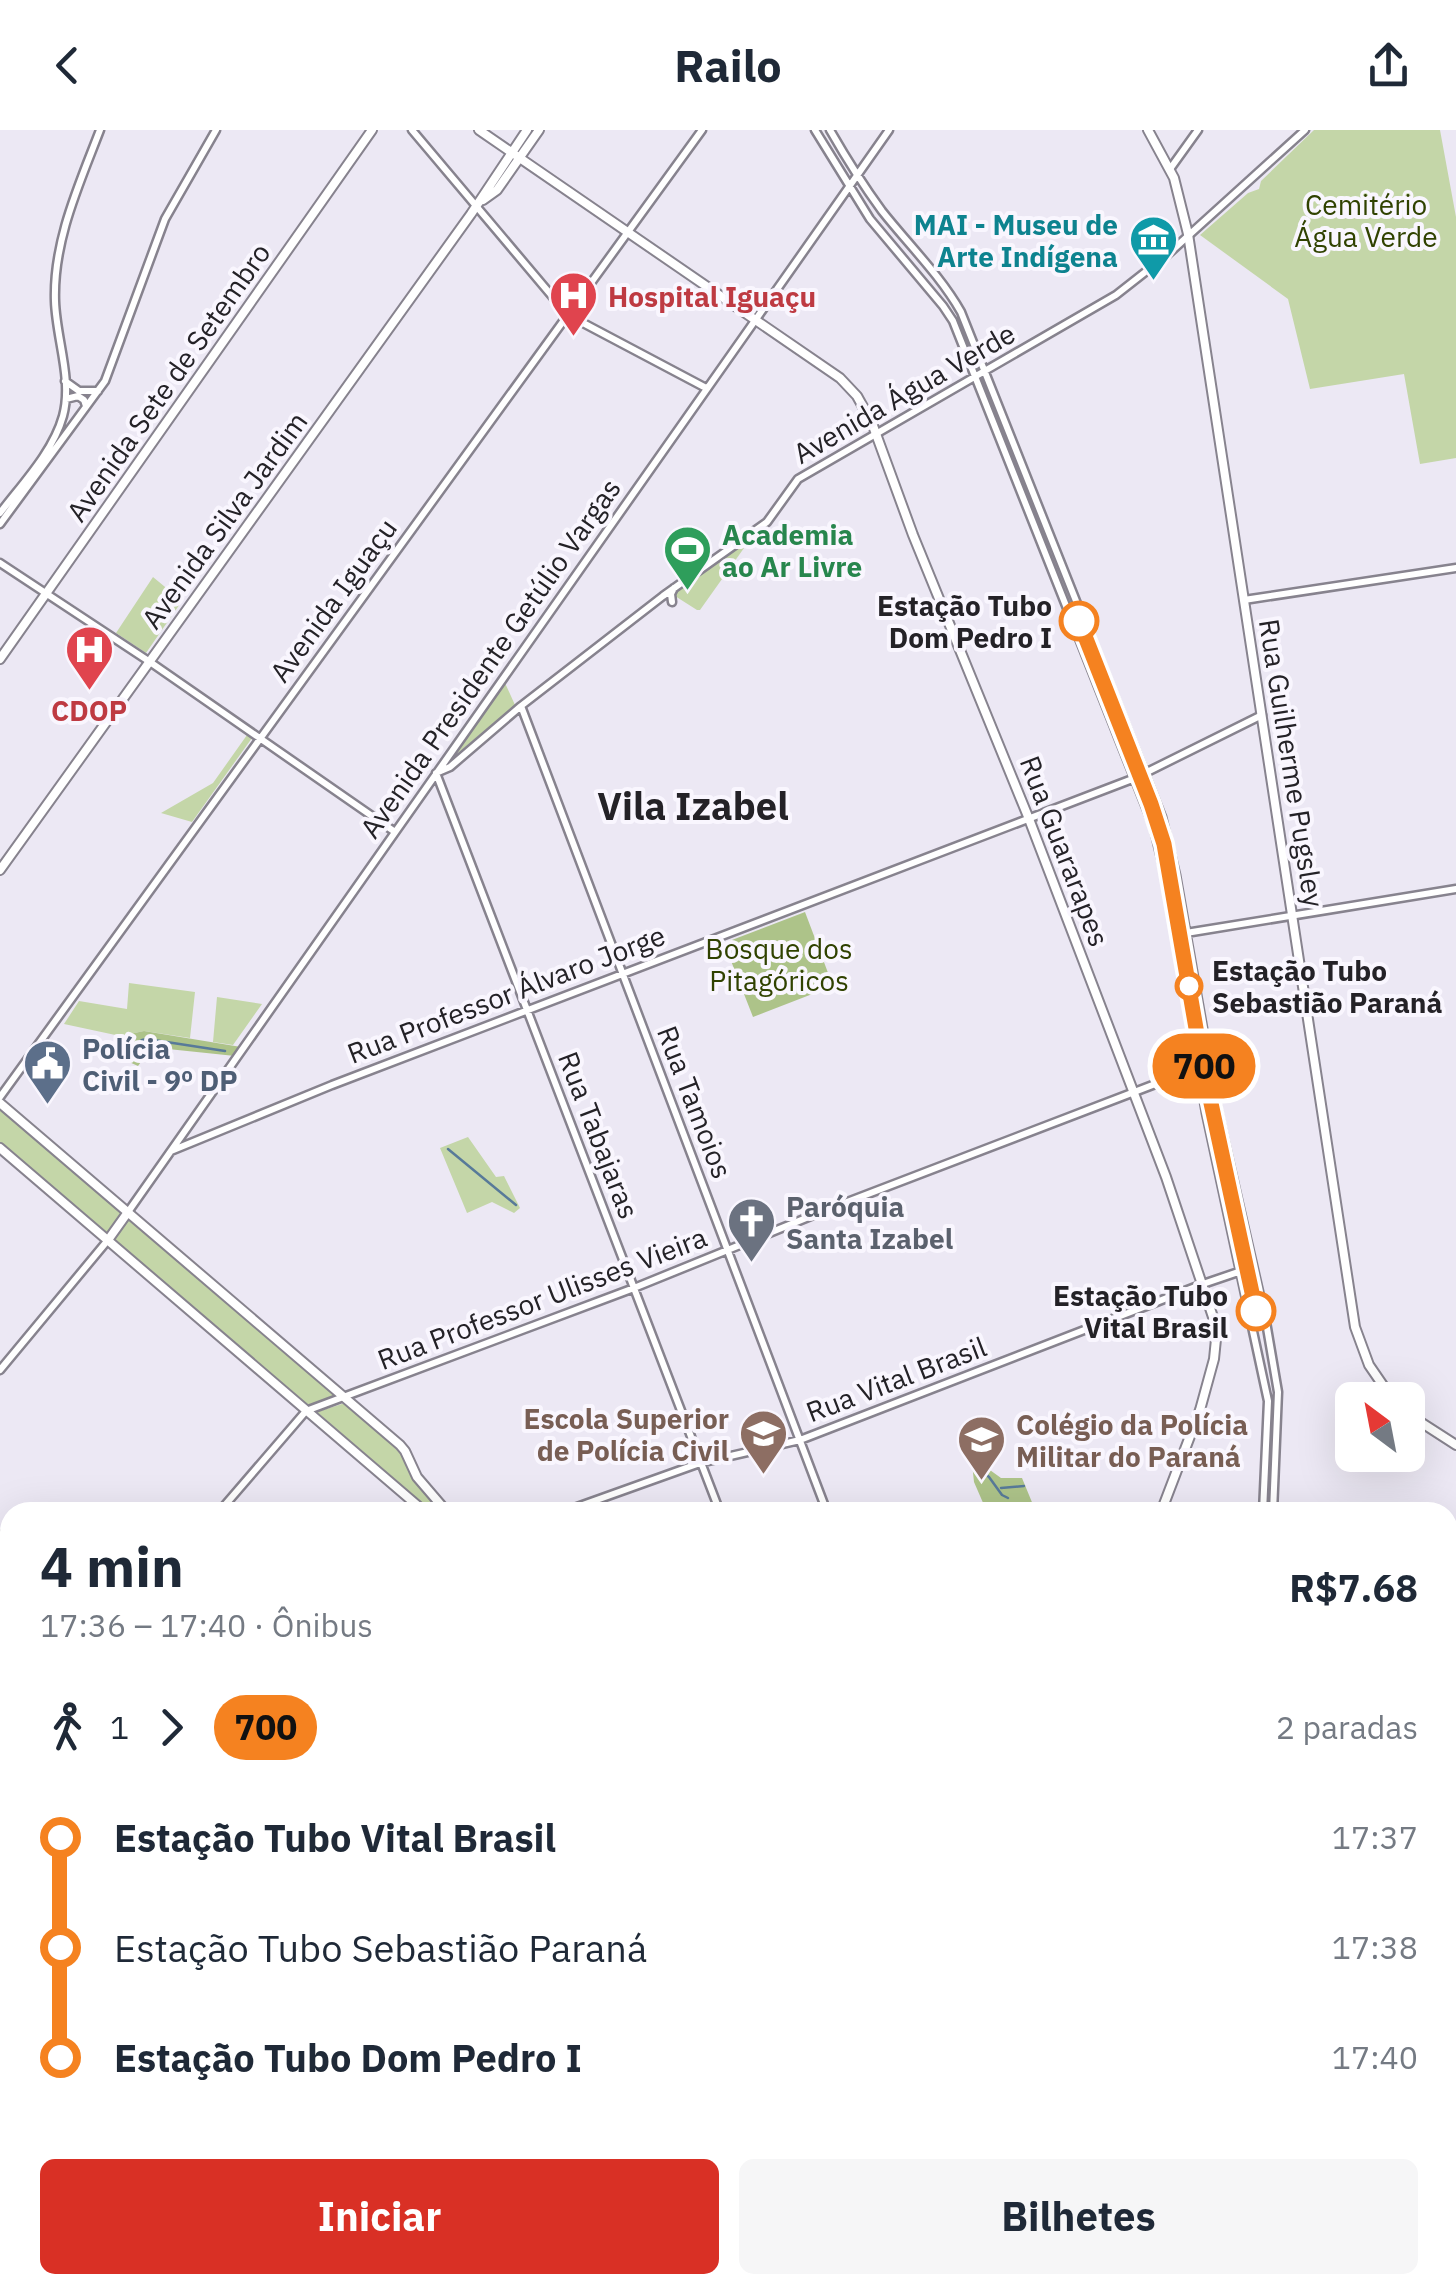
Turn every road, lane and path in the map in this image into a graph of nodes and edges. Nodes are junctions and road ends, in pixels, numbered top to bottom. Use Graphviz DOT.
graph roads {
  1 [pos="100,130"];
  2 [pos="216,130"];
  3 [pos="372,130"];
  4 [pos="412,130"];
  5 [pos="478,130"];
  6 [pos="528,130"];
  7 [pos="539,130"];
  8 [pos="702,130"];
  9 [pos="815,130"];
  10 [pos="830,130"];
  11 [pos="889,130"];
  12 [pos="1148,130"];
  13 [pos="1198,130"];
  14 [pos="1305,130"];
  15 [pos="515,155"];
  16 [pos="1170,169"];
  17 [pos="857,175"];
  18 [pos="849,186"];
  19 [pos="476,206"];
  20 [pos="628,232"];
  21 [pos="1188,234"];
  22 [pos="568,315"];
  23 [pos="755,320"];
  24 [pos="985,372"];
  25 [pos="974,378"];
  26 [pos="65,381"];
  27 [pos="707,389"];
  28 [pos="99,391"];
  29 [pos="66,399"];
  30 [pos="86,407"];
  31 [pos="876,434"];
  32 [pos="0,513"];
  33 [pos="0,524"];
  34 [pos="0,563"];
  35 [pos="1456,568"];
  36 [pos="675,587"];
  37 [pos="46,594"];
  38 [pos="1244,600"];
  39 [pos="672,602"];
  40 [pos="0,659"];
  41 [pos="150,662"];
  42 [pos="521,706"];
  43 [pos="1262,715"];
  44 [pos="261,738"];
  45 [pos="446,760"];
  46 [pos="455,762"];
  47 [pos="436,773"];
  48 [pos="1140,775"];
  49 [pos="1029,819"];
  50 [pos="395,832"];
  51 [pos="0,870"];
  52 [pos="1456,889"];
  53 [pos="1292,916"];
  54 [pos="1186,934"];
  55 [pos="622,974"];
  56 [pos="528,1010"];
  57 [pos="1205,1046"];
  58 [pos="1197,1068"];
  59 [pos="1134,1091"];
  60 [pos="0,1100"];
  61 [pos="0,1148"];
  62 [pos="170,1152"];
  63 [pos="128,1212"];
  64 [pos="108,1240"];
  65 [pos="727,1251"];
  66 [pos="1253,1267"];
  67 [pos="1240,1271"];
  68 [pos="1203,1284"];
  69 [pos="634,1288"];
  70 [pos="0,1370"];
  71 [pos="1381,1382"];
  72 [pos="344,1398"];
  73 [pos="306,1411"];
  74 [pos="1425,1425"];
  75 [pos="800,1440"];
  76 [pos="1456,1445"];
  77 [pos="700,1463"];
  78 [pos="228,1502"];
  79 [pos="413,1502"];
  80 [pos="439,1502"];
  81 [pos="591,1502"];
  82 [pos="716,1502"];
  83 [pos="824,1502"];
  84 [pos="1165,1502"];
  85 [pos="1263,1502"];
  86 [pos="1273,1502"];
  1 -- 26 [label="street"];
  2 -- 28 [label="street"];
  3 -- 37 [label="main road, Avenida Sete de Setembro"];
  4 -- 19 [label="street"];
  5 -- 15 [label="main road"];
  6 -- 15 [label="main road, Avenida Silva Jardim"];
  7 -- 15 [label="main road, Avenida Silva Jardim"];
  8 -- 20 [label="street, Avenida Iguaçu"];
  9 -- 18 [label="street"];
  10 -- 17 [label="street"];
  11 -- 17 [label="street, Avenida Presidente Getúlio Vargas"];
  12 -- 16 [label="main road, Rua Guilherme Pugsley"];
  13 -- 16 [label="street"];
  14 -- 21 [label="street, Avenida Água Verde"];
  15 -- 19 [label="main road, Avenida Silva Jardim"];
  15 -- 20 [label="main road"];
  16 -- 21 [label="main road, Rua Guilherme Pugsley"];
  17 -- 18 [label="street, Avenida Presidente Getúlio Vargas"];
  17 -- 24 [label="street"];
  18 -- 23 [label="street, Avenida Presidente Getúlio Vargas"];
  18 -- 25 [label="street"];
  19 -- 22 [label="street"];
  19 -- 41 [label="main road, Avenida Silva Jardim"];
  20 -- 22 [label="street, Avenida Iguaçu"];
  20 -- 23 [label="main road"];
  21 -- 24 [label="street, Avenida Água Verde"];
  21 -- 38 [label="main road, Rua Guilherme Pugsley"];
  22 -- 27 [label="street"];
  22 -- 44 [label="street, Avenida Iguaçu"];
  23 -- 27 [label="street, Avenida Presidente Getúlio Vargas"];
  23 -- 31 [label="main road, Rua Guararapes"];
  24 -- 25 [label="street, Avenida Água Verde"];
  24 -- 48 [label="street"];
  25 -- 31 [label="street, Avenida Água Verde"];
  25 -- 48 [label="street"];
  26 -- 28 [label="street"];
  26 -- 29 [label="street"];
  27 -- 45 [label="street, Avenida Presidente Getúlio Vargas"];
  28 -- 30 [label="street"];
  29 -- 30 [label="street"];
  29 -- 32 [label="street"];
  30 -- 33 [label="street"];
  31 -- 36 [label="street, Avenida Água Verde"];
  31 -- 49 [label="main road, Rua Guararapes"];
  34 -- 37 [label="street"];
  35 -- 38 [label="street"];
  36 -- 39 [label="street"];
  36 -- 42 [label="street, Avenida Água Verde"];
  37 -- 40 [label="main road, Avenida Sete de Setembro"];
  37 -- 41 [label="street"];
  38 -- 43 [label="main road, Rua Guilherme Pugsley"];
  41 -- 44 [label="street"];
  41 -- 51 [label="main road, Avenida Silva Jardim"];
  42 -- 46 [label="street, Avenida Água Verde"];
  42 -- 55 [label="street, Rua Tamoios"];
  43 -- 48 [label="street, Rua Professor Álvaro Jorge"];
  43 -- 53 [label="main road, Rua Guilherme Pugsley"];
  44 -- 50 [label="street"];
  44 -- 60 [label="street, Avenida Iguaçu"];
  45 -- 46 [label="street"];
  45 -- 47 [label="street, Avenida Presidente Getúlio Vargas"];
  46 -- 47 [label="street, Avenida Água Verde"];
  47 -- 50 [label="street, Avenida Presidente Getúlio Vargas"];
  47 -- 56 [label="street, Rua Tabajaras"];
  48 -- 49 [label="street, Rua Professor Álvaro Jorge"];
  48 -- 54 [label="street"];
  48 -- 58 [label="street"];
  49 -- 55 [label="street, Rua Professor Álvaro Jorge"];
  49 -- 59 [label="main road, Rua Guararapes"];
  50 -- 62 [label="street, Avenida Presidente Getúlio Vargas"];
  52 -- 53 [label="street"];
  53 -- 54 [label="street"];
  53 -- 71 [label="main road, Rua Guilherme Pugsley"];
  54 -- 57 [label="street"];
  55 -- 56 [label="street, Rua Professor Álvaro Jorge"];
  55 -- 65 [label="street, Rua Tamoios"];
  56 -- 62 [label="street, Rua Professor Álvaro Jorge"];
  56 -- 69 [label="street, Rua Tabajaras"];
  57 -- 58 [label="street"];
  57 -- 66 [label="street"];
  58 -- 59 [label="street, Rua Professor Ulisses Vieira"];
  58 -- 67 [label="street"];
  59 -- 65 [label="street, Rua Professor Ulisses Vieira"];
  59 -- 68 [label="main road, Rua Guararapes"];
  60 -- 63 [label="main road"];
  61 -- 64 [label="main road"];
  62 -- 63 [label="street, Avenida Presidente Getúlio Vargas"];
  63 -- 64 [label="main road"];
  63 -- 72 [label="main road"];
  64 -- 70 [label="street"];
  64 -- 73 [label="main road"];
  65 -- 69 [label="street, Rua Professor Ulisses Vieira"];
  65 -- 75 [label="street, Rua Tamoios"];
  66 -- 67 [label="street, Rua Vital Brasil"];
  66 -- 86 [label="street"];
  67 -- 68 [label="street, Rua Vital Brasil"];
  67 -- 85 [label="street"];
  68 -- 75 [label="street, Rua Vital Brasil"];
  68 -- 84 [label="main road, Rua Guararapes"];
  69 -- 72 [label="street, Rua Professor Ulisses Vieira"];
  69 -- 77 [label="street, Rua Tabajaras"];
  72 -- 73 [label="street, Rua Professor Ulisses Vieira"];
  72 -- 80 [label="main road"];
  73 -- 78 [label="street"];
  73 -- 79 [label="main road"];
  74 -- 76 [label="main road"];
  75 -- 77 [label="street, Rua Vital Brasil"];
  75 -- 83 [label="street, Rua Tamoios"];
  77 -- 81 [label="street, Rua Vital Brasil"];
  77 -- 82 [label="street, Rua Tabajaras"];
}
